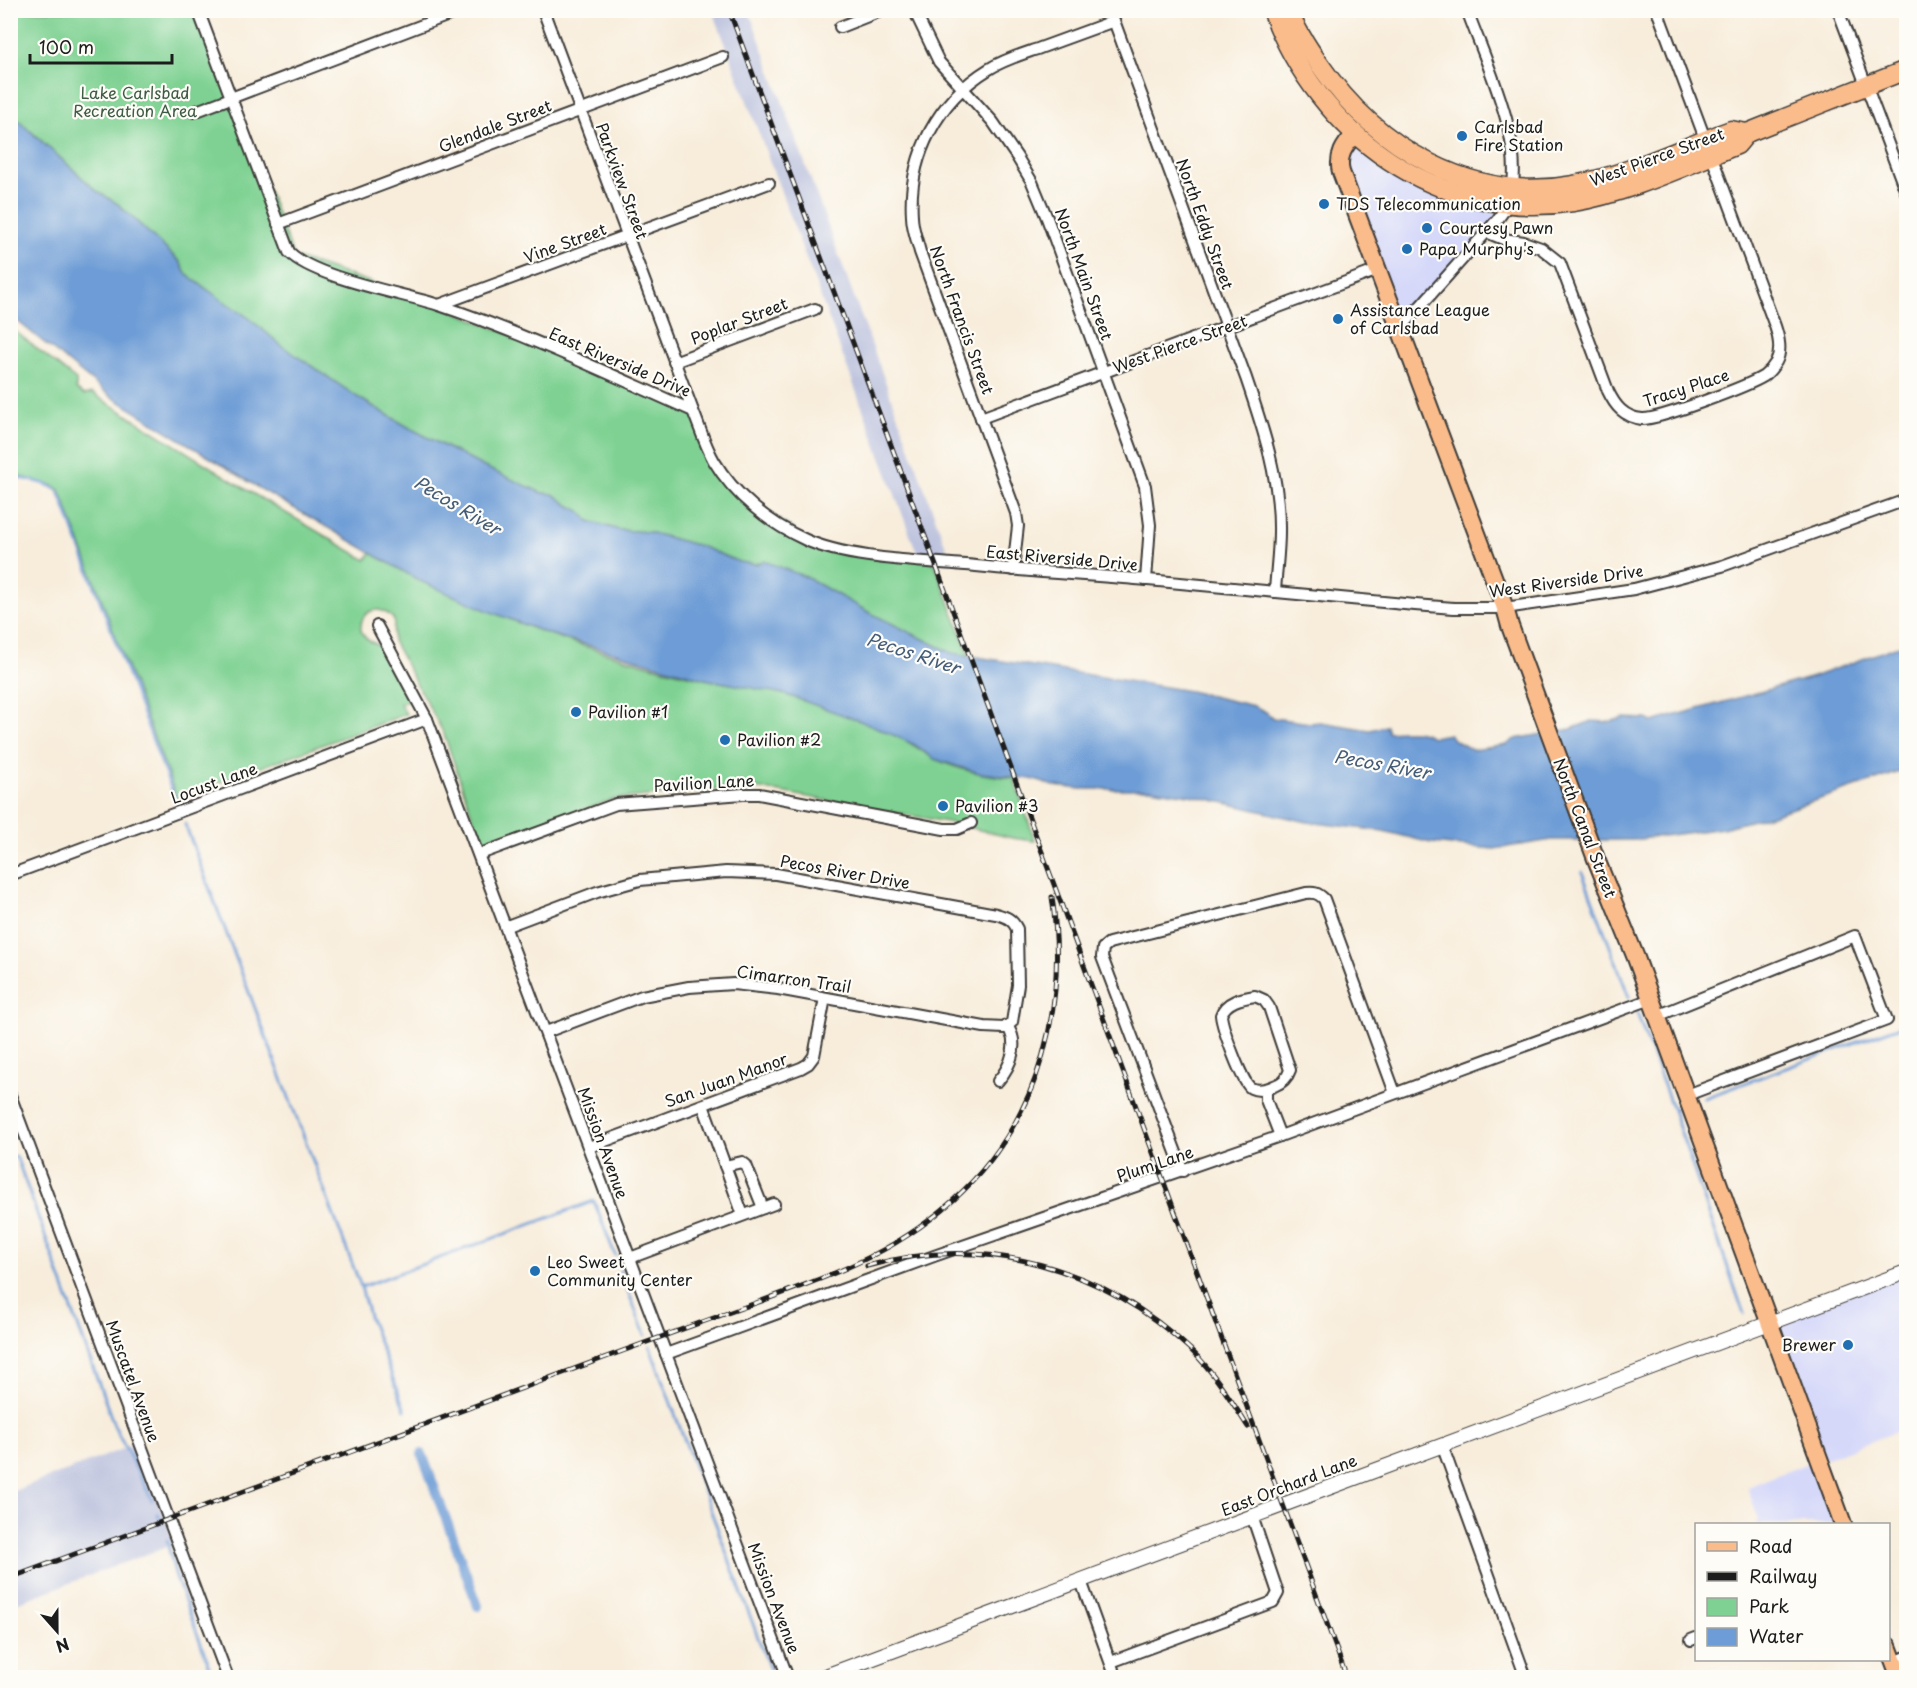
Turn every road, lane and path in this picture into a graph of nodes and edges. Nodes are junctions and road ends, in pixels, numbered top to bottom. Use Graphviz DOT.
graph roads {
  1 [pos="198,10"];
  2 [pos="462,10"];
  3 [pos="543,10"];
  4 [pos="883,10"];
  5 [pos="914,10"];
  6 [pos="1272,10"];
  7 [pos="1288,10"];
  8 [pos="1467,10"];
  9 [pos="1657,10"];
  10 [pos="1838,10"];
  11 [pos="1112,16"];
  12 [pos="840,27"];
  13 [pos="723,57"];
  14 [pos="1906,70"];
  15 [pos="1866,85"];
  16 [pos="962,89"];
  17 [pos="231,97"];
  18 [pos="1346,99"];
  19 [pos="580,110"];
  20 [pos="194,111"];
  21 [pos="1355,134"];
  22 [pos="1708,148"];
  23 [pos="769,183"];
  24 [pos="1906,192"];
  25 [pos="1510,196"];
  26 [pos="278,224"];
  27 [pos="1486,232"];
  28 [pos="627,236"];
  29 [pos="1378,270"];
  30 [pos="439,305"];
  31 [pos="815,309"];
  32 [pos="1227,326"];
  33 [pos="1401,328"];
  34 [pos="674,362"];
  35 [pos="1104,372"];
  36 [pos="693,411"];
  37 [pos="981,418"];
  38 [pos="1906,500"];
  39 [pos="1013,570"];
  40 [pos="1146,580"];
  41 [pos="1275,592"];
  42 [pos="1505,608"];
  43 [pos="377,626"];
  44 [pos="427,719"];
  45 [pos="970,823"];
  46 [pos="480,854"];
  47 [pos="10,875"];
  48 [pos="507,926"];
  49 [pos="825,998"];
  50 [pos="1651,999"];
  51 [pos="1658,1016"];
  52 [pos="1007,1026"];
  53 [pos="546,1032"];
  54 [pos="998,1081"];
  55 [pos="1266,1090"];
  56 [pos="1395,1093"];
  57 [pos="10,1095"];
  58 [pos="1686,1095"];
  59 [pos="703,1105"];
  60 [pos="1280,1136"];
  61 [pos="589,1147"];
  62 [pos="725,1166"];
  63 [pos="1183,1171"];
  64 [pos="743,1215"];
  65 [pos="630,1258"];
  66 [pos="1906,1272"];
  67 [pos="1770,1323"];
  68 [pos="666,1354"];
  69 [pos="1442,1445"];
  70 [pos="1252,1516"];
  71 [pos="1843,1523"];
  72 [pos="1081,1581"];
  73 [pos="1111,1662"];
  74 [pos="228,1677"];
  75 [pos="788,1677"];
  76 [pos="820,1677"];
  77 [pos="1116,1677"];
  78 [pos="1526,1677"];
  1 -- 17 [label="street, East Riverside Drive"];
  2 -- 17 [label="street"];
  3 -- 19 [label="street, Parkview Street"];
  4 -- 12 [label="street"];
  5 -- 16 [label="street, North Main Street"];
  6 -- 21 [label="highway"];
  7 -- 18 [label="highway"];
  8 -- 25 [label="street"];
  9 -- 22 [label="street"];
  10 -- 15 [label="street"];
  11 -- 16 [label="street, North Francis Street"];
  11 -- 32 [label="street, North Eddy Street"];
  13 -- 19 [label="street, Glendale Street"];
  14 -- 15 [label="highway, West Pierce Street"];
  15 -- 22 [label="highway, West Pierce Street"];
  15 -- 24 [label="street"];
  16 -- 35 [label="street, North Main Street"];
  16 -- 37 [label="street, North Francis Street"];
  17 -- 20 [label="street"];
  17 -- 26 [label="street, East Riverside Drive"];
  18 -- 21 [label="highway"];
  18 -- 25 [label="highway"];
  19 -- 26 [label="street, Glendale Street"];
  19 -- 28 [label="street, Parkview Street"];
  21 -- 25 [label="highway"];
  21 -- 29 [label="main road, North Canal Street"];
  22 -- 25 [label="highway, West Pierce Street"];
  22 -- 27 [label="street, Tracy Place"];
  23 -- 28 [label="street, Vine Street"];
  25 -- 27 [label="street"];
  26 -- 30 [label="street, East Riverside Drive"];
  27 -- 33 [label="street"];
  28 -- 30 [label="street, Vine Street"];
  28 -- 34 [label="street, Parkview Street"];
  29 -- 32 [label="street, West Pierce Street"];
  29 -- 33 [label="main road, North Canal Street"];
  30 -- 36 [label="street, East Riverside Drive"];
  31 -- 34 [label="street, Poplar Street"];
  32 -- 35 [label="street, West Pierce Street"];
  32 -- 41 [label="street, North Eddy Street"];
  33 -- 42 [label="main road, North Canal Street"];
  34 -- 36 [label="street, Parkview Street"];
  35 -- 37 [label="street, West Pierce Street"];
  35 -- 40 [label="street, North Main Street"];
  36 -- 39 [label="street, East Riverside Drive"];
  37 -- 39 [label="street, North Francis Street"];
  38 -- 42 [label="street, West Riverside Drive"];
  39 -- 40 [label="street, East Riverside Drive"];
  40 -- 41 [label="street, West Riverside Drive"];
  41 -- 42 [label="street, West Riverside Drive"];
  42 -- 50 [label="main road, North Canal Street"];
  43 -- 44 [label="street, Mission Avenue"];
  44 -- 46 [label="street, Mission Avenue"];
  44 -- 47 [label="street, Locust Lane"];
  45 -- 46 [label="street, Pavilion Lane"];
  46 -- 48 [label="street, Mission Avenue"];
  48 -- 52 [label="street, Pecos River Drive"];
  48 -- 53 [label="street, Mission Avenue"];
  49 -- 52 [label="street, Cimarron Trail"];
  49 -- 53 [label="street, Cimarron Trail"];
  49 -- 59 [label="street, San Juan Manor"];
  50 -- 51 [label="main road, North Canal Street"];
  50 -- 56 [label="street, Plum Lane"];
  51 -- 58 [label="main road, North Canal Street"];
  51 -- 58 [label="street"];
  52 -- 54 [label="street, Pecos River Drive"];
  53 -- 61 [label="street, Mission Avenue"];
  55 -- 55 [label="street"];
  55 -- 60 [label="street"];
  56 -- 60 [label="street, Plum Lane"];
  56 -- 63 [label="street"];
  57 -- 74 [label="street, Muscatel Avenue"];
  58 -- 67 [label="main road, North Canal Street"];
  59 -- 61 [label="street, San Juan Manor"];
  59 -- 62 [label="street"];
  60 -- 63 [label="street, Plum Lane"];
  61 -- 65 [label="street, Mission Avenue"];
  62 -- 64 [label="street"];
  62 -- 64 [label="street"];
  63 -- 68 [label="street, Plum Lane"];
  64 -- 65 [label="street"];
  65 -- 68 [label="street, Mission Avenue"];
  66 -- 67 [label="street, East Orchard Lane"];
  67 -- 69 [label="street, East Orchard Lane"];
  67 -- 71 [label="main road, North Canal Street"];
  68 -- 75 [label="street, Mission Avenue"];
  69 -- 70 [label="street, East Orchard Lane"];
  69 -- 78 [label="street"];
  70 -- 72 [label="street, East Orchard Lane"];
  70 -- 73 [label="street"];
  72 -- 73 [label="street"];
  72 -- 76 [label="street, East Orchard Lane"];
  73 -- 77 [label="street"];
}
